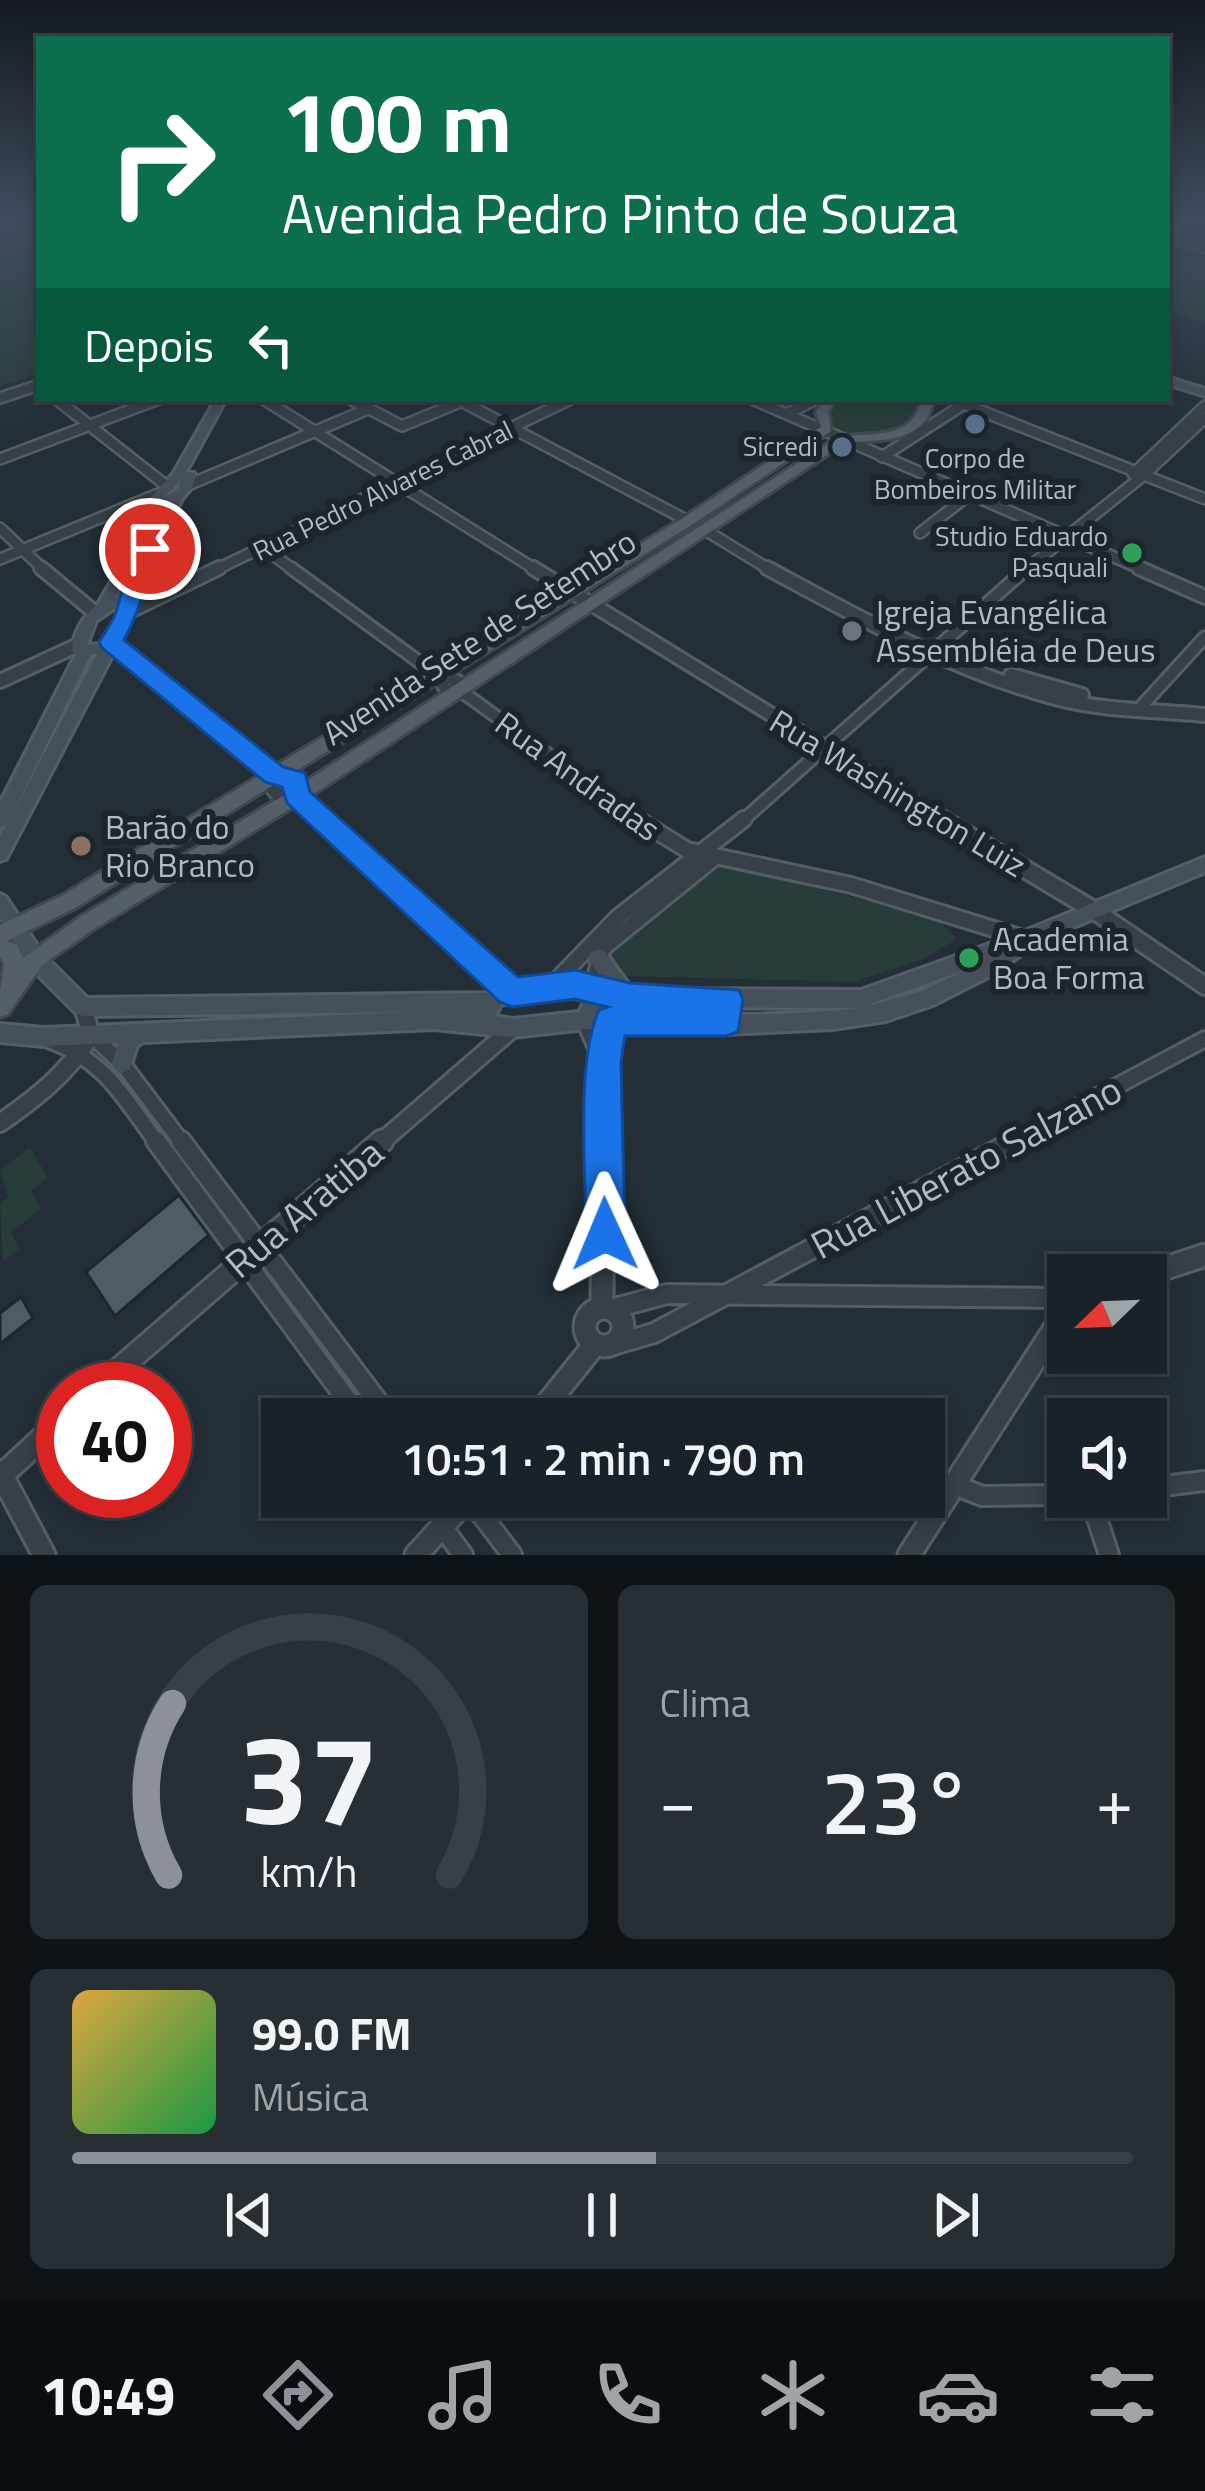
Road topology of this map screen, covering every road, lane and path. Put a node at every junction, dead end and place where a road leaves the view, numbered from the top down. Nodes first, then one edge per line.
1 (1170, 381) edge
2 (36, 386) edge
3 (1205, 393) edge
4 (0, 398) edge
5 (60, 402) edge
6 (154, 402) edge
7 (225, 402) edge
8 (263, 402) edge
9 (355, 402) edge
10 (459, 402) edge
11 (467, 402) edge
12 (565, 402) edge
13 (762, 402) edge
14 (771, 402) edge
15 (808, 402) edge
16 (828, 402) edge
17 (927, 402) edge
18 (959, 402) edge
19 (964, 404) junction
20 (1205, 406) edge
21 (364, 407) junction
22 (790, 411) junction
23 (1205, 418) edge
24 (940, 420) junction
25 (92, 425) junction
26 (512, 429) junction
27 (309, 430) junction
28 (825, 430) junction
29 (911, 431) junction
30 (845, 439) junction
31 (1173, 441) junction
32 (883, 457) junction
33 (0, 459) edge
34 (785, 468) junction
35 (1136, 476) junction
36 (397, 486) junction
37 (174, 488) junction
38 (970, 495) junction
39 (1205, 499) edge
40 (688, 521) junction
41 (0, 528) edge
42 (705, 530) junction
43 (920, 533) dead end
44 (1063, 536) junction
45 (265, 549) junction
46 (22, 552) junction
47 (0, 562) edge
48 (570, 594) junction
49 (1205, 597) edge
50 (588, 605) junction
51 (99, 607) junction
52 (127, 608) junction
53 (1205, 637) edge
54 (109, 645) junction
55 (81, 649) junction
56 (933, 652) junction
57 (85, 675) junction
58 (437, 675) junction
59 (0, 681) edge
60 (461, 691) junction
61 (60, 701) junction
62 (82, 701) junction
63 (1141, 708) junction
64 (1205, 715) edge
65 (821, 748) junction
66 (274, 775) junction
67 (297, 796) junction
68 (0, 820) edge
69 (0, 854) edge
70 (707, 856) junction
71 (1205, 864) edge
72 (109, 875) junction
73 (128, 899) junction
74 (0, 902) edge
75 (1095, 911) junction
76 (8, 932) edge
77 (1027, 939) junction
78 (0, 948) edge
79 (598, 958) junction
80 (35, 959) junction
81 (1205, 986) edge
82 (549, 988) junction
83 (592, 988) junction
84 (512, 992) junction
85 (627, 998) junction
86 (5, 1001) edge
87 (291, 1004) junction
88 (83, 1007) junction
89 (726, 1011) junction
90 (487, 1013) junction
91 (585, 1020) junction
92 (611, 1021) junction
93 (284, 1026) junction
94 (513, 1028) junction
95 (148, 1029) junction
96 (0, 1033) edge
97 (1205, 1039) edge
98 (86, 1044) junction
99 (604, 1062) junction
100 (122, 1063) junction
101 (0, 1123) edge
102 (250, 1253) junction
103 (1205, 1255) edge
104 (1167, 1268) edge
105 (727, 1293) junction
106 (1047, 1298) edge
107 (607, 1308) junction
108 (1047, 1340) edge
109 (604, 1345) junction
110 (127, 1362) edge
111 (347, 1398) edge
112 (373, 1398) edge
113 (555, 1398) edge
114 (36, 1443) edge
115 (1, 1475) edge
116 (1205, 1481) edge
117 (952, 1484) junction
118 (1167, 1485) edge
119 (1047, 1495) edge
120 (451, 1518) edge
121 (485, 1518) edge
122 (1097, 1518) edge
123 (443, 1528) junction
124 (44, 1555) edge
125 (416, 1555) edge
126 (463, 1555) edge
127 (512, 1555) edge
128 (908, 1555) edge
129 (1109, 1555) edge

1 - 3 main road
2 - 4 street
5 - 25 street
6 - 25 street
7 - 37 main road
8 - 27 street, Rua Washington Luiz
9 - 21 street
10 - 21 street
11 - 26 street
12 - 26 street, Rua Pedro Alvares Cabral
13 - 22 street
14 - 22 street
15 - 22 street
16 - 28 main road
17 - 29 main road
18 - 19 street
19 - 24 street
19 - 35 street
20 - 31 street
21 - 27 street
22 - 28 street
23 - 31 street
24 - 29 street
24 - 29 street
25 - 33 street
25 - 37 street
26 - 36 street, Rua Pedro Alvares Cabral
26 - 40 street
27 - 36 street, Rua Washington Luiz
27 - 37 street
28 - 30 main road
28 - 34 main road, Avenida Sete de Setembro
29 - 30 main road, Avenida Sete de Setembro
29 - 32 street
30 - 32 street
30 - 34 main road, Avenida Sete de Setembro
31 - 35 street
32 - 38 street
34 - 40 main road, Avenida Sete de Setembro
34 - 42 main road, Avenida Sete de Setembro
35 - 39 street
35 - 44 street
36 - 45 street, Rua Pedro Alvares Cabral
36 - 48 street, Rua Washington Luiz
37 - 46 street
37 - 51 main road
37 - 52 main road
38 - 43 street
38 - 44 street
40 - 42 street
40 - 48 main road, Avenida Sete de Setembro
41 - 46 street
42 - 50 main road, Avenida Sete de Setembro
42 - 56 street
44 - 49 street
44 - 56 street
45 - 52 street, Rua Pedro Alvares Cabral
45 - 58 street, Rua Andradas
46 - 47 street
46 - 51 street
48 - 50 street, Rua Washington Luiz
48 - 58 main road, Avenida Sete de Setembro
50 - 60 main road, Avenida Sete de Setembro
50 - 65 street, Rua Washington Luiz
51 - 52 main road
51 - 55 main road
52 - 54 main road
53 - 63 street
54 - 55 main road
54 - 57 main road
54 - 66 street
55 - 57 main road
55 - 59 street
56 - 63 street
56 - 65 street
57 - 61 main road
57 - 62 main road
58 - 60 street, Rua Andradas
58 - 66 main road, Avenida Sete de Setembro
60 - 67 main road, Avenida Sete de Setembro
60 - 70 street, Rua Andradas
61 - 62 main road
61 - 68 main road
62 - 69 main road
63 - 64 street
65 - 70 street
65 - 75 street, Rua Washington Luiz
66 - 67 street
66 - 72 main road, Avenida Sete de Setembro
67 - 73 main road, Avenida Sete de Setembro
67 - 84 street
70 - 77 street, Rua Andradas
70 - 79 street
70 - 82 street
71 - 75 main road
72 - 73 main road
72 - 76 main road, Avenida Sete de Setembro
73 - 80 main road, Avenida Sete de Setembro
74 - 76 main road
75 - 77 main road
75 - 81 street, Rua Washington Luiz
76 - 80 main road
77 - 89 main road
78 - 86 main road
79 - 83 street
79 - 85 main road
80 - 86 main road, Avenida Sete de Setembro
80 - 88 main road
82 - 83 main road
82 - 84 main road
83 - 85 main road
83 - 91 main road
84 - 90 main road
85 - 89 main road
87 - 88 main road
87 - 90 main road
87 - 93 main road
88 - 98 street
89 - 92 main road
90 - 93 main road
90 - 94 main road
91 - 92 main road
91 - 94 main road
91 - 99 street
92 - 99 street
93 - 95 main road
94 - 102 street, Rua Aratiba
95 - 98 main road
95 - 100 main road
96 - 98 main road
97 - 105 street, Rua Liberato Salzano
98 - 100 street
98 - 101 street
98 - 102 street
99 - 107 street
100 - 102 street
102 - 110 street, Rua Aratiba
102 - 111 street
102 - 112 street
103 - 104 street
105 - 106 street
105 - 107 street
105 - 109 street, Rua Liberato Salzano
107 - 109 street
107 - 109 street
108 - 117 street
109 - 113 street
114 - 115 street
115 - 124 street
116 - 118 street
117 - 119 street
117 - 128 street
120 - 123 street
121 - 127 street
122 - 129 street
123 - 125 street
123 - 126 street

